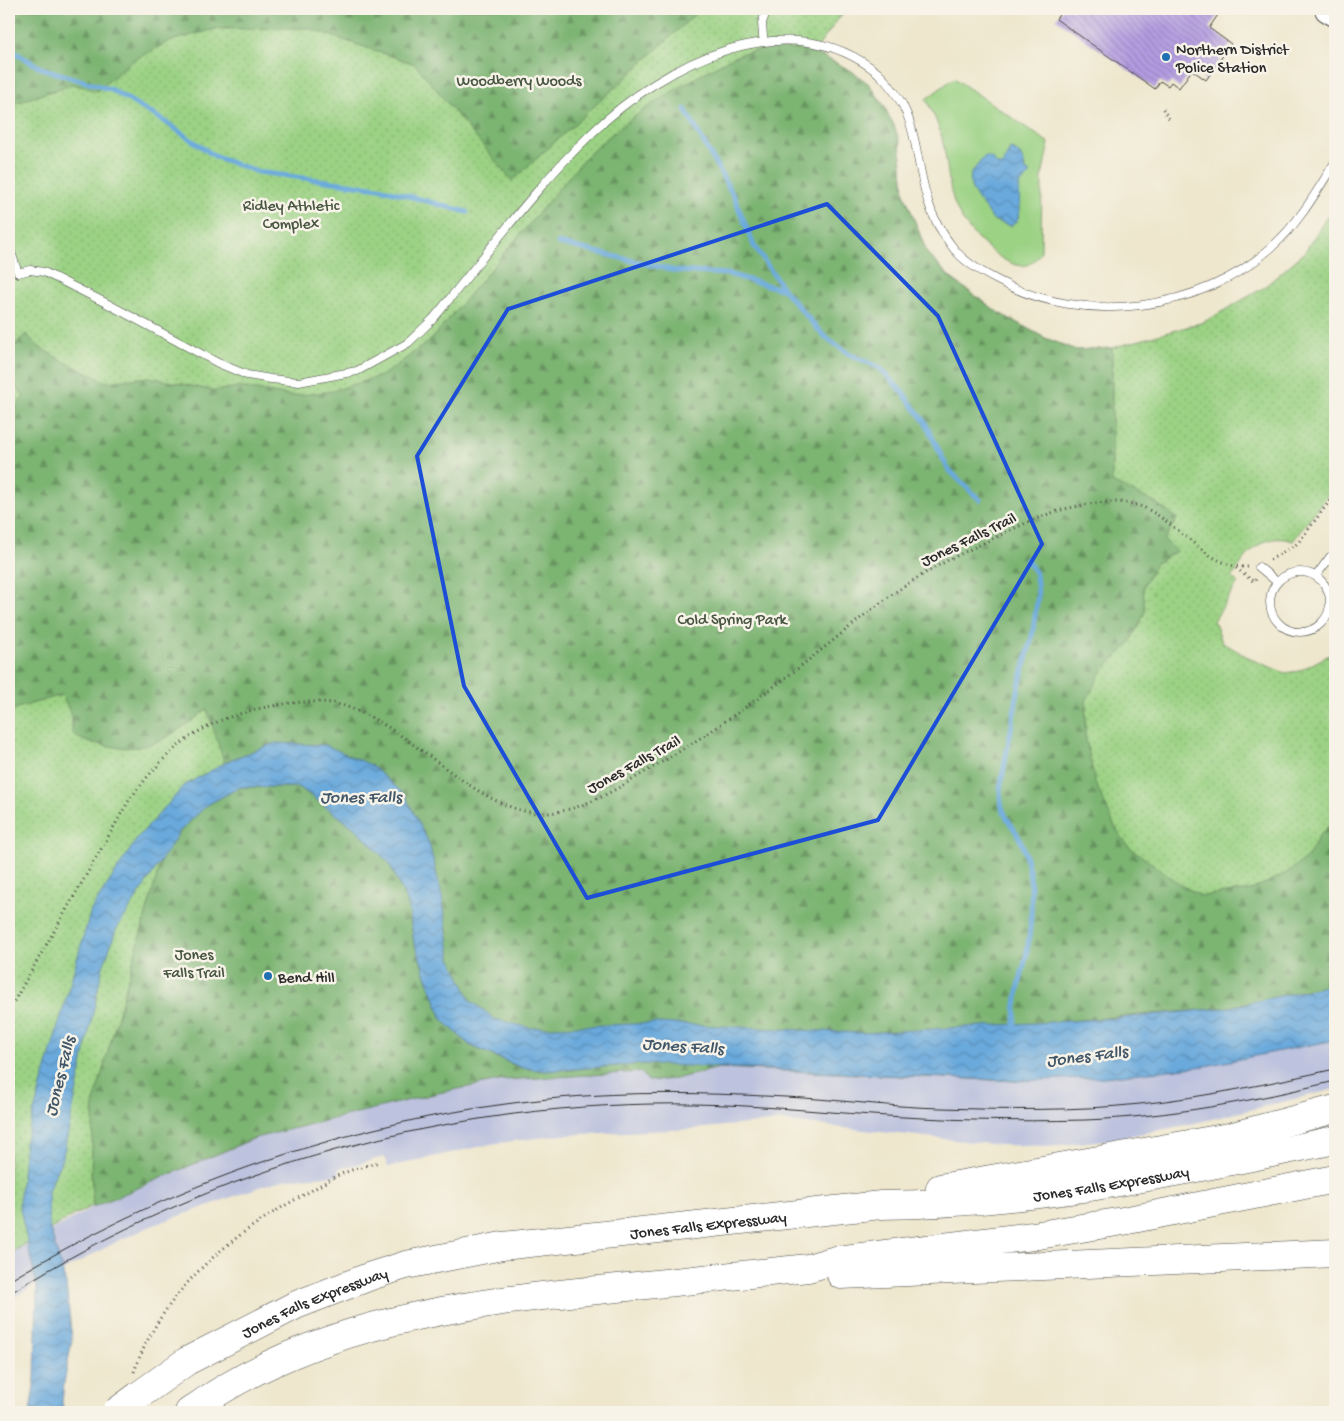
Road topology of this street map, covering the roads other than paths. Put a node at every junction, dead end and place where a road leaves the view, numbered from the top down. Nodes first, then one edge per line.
1 (766, 9) edge
2 (1328, 9) edge
3 (1335, 13) edge
4 (763, 36) junction
5 (1335, 162) edge
6 (9, 246) edge
7 (1330, 557) dead end
8 (1259, 565) road end
9 (1316, 576) junction
10 (1277, 582) junction
11 (1335, 1109) edge
12 (1335, 1140) edge
13 (1327, 1181) edge
14 (881, 1206) junction
15 (1335, 1253) edge
16 (808, 1268) junction
17 (116, 1412) edge
18 (189, 1412) edge

1 - 4 lane
2 - 3 main road
4 - 5 lane
4 - 6 lane
7 - 9 lane
8 - 10 lane
9 - 10 lane
9 - 10 lane
11 - 14 highway
12 - 14 highway, Jones Falls Expressway
13 - 16 highway
14 - 17 highway, Jones Falls Expressway, bridge
15 - 16 highway
16 - 18 highway

